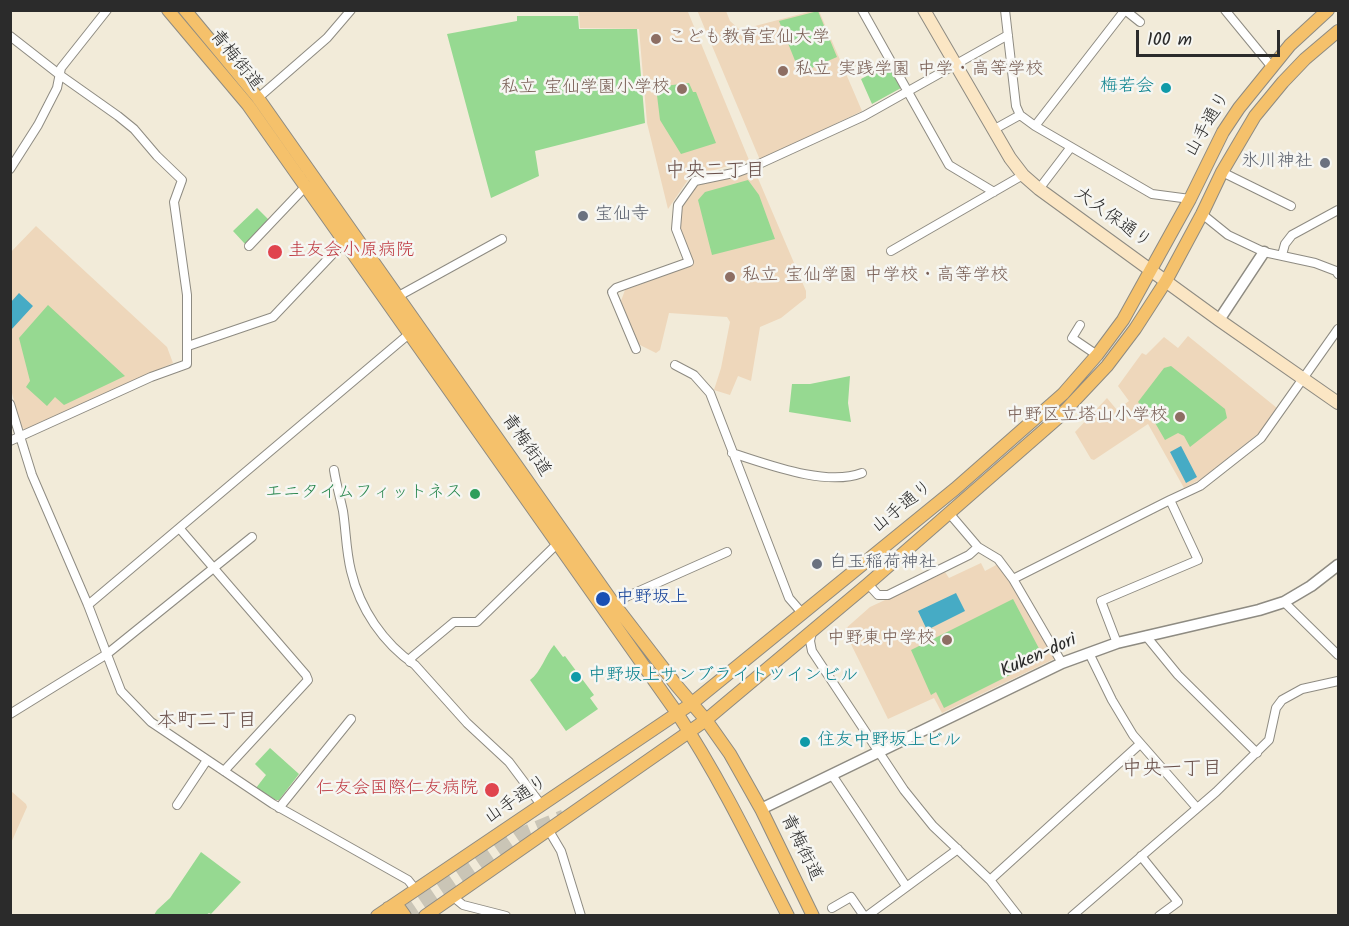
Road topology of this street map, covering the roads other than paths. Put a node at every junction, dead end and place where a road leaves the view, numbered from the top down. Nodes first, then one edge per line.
1 (107, 10) edge
2 (168, 10) edge
3 (351, 10) edge
4 (862, 10) edge
5 (924, 10) edge
6 (1005, 10) edge
7 (1225, 10) edge
8 (1328, 10) edge
9 (188, 12) edge
10 (1140, 22) dead end
11 (1338, 31) edge
12 (1008, 35) junction
13 (10, 36) edge
14 (955, 64) junction
15 (1271, 66) junction
16 (60, 75) junction
17 (909, 91) junction
18 (258, 98) junction
19 (1020, 115) junction
20 (1035, 126) junction
21 (993, 130) junction
22 (1071, 147) junction
23 (10, 169) edge
24 (1222, 172) junction
25 (1023, 175) junction
26 (304, 187) junction
27 (1039, 189) junction
28 (994, 192) junction
29 (1190, 199) junction
30 (1291, 206) dead end
31 (1338, 210) edge
32 (1202, 214) junction
33 (502, 239) dead end
34 (344, 242) junction
35 (249, 246) dead end
36 (891, 251) dead end
37 (1264, 252) junction
38 (1282, 255) junction
39 (1152, 270) junction
40 (1338, 274) edge
41 (1166, 281) junction
42 (392, 299) junction
43 (1219, 320) junction
44 (1080, 325) dead end
45 (1338, 329) edge
46 (409, 334) junction
47 (188, 346) junction
48 (636, 349) dead end
49 (1097, 355) junction
50 (675, 365) dead end
51 (1304, 380) junction
52 (1338, 403) edge
53 (10, 404) edge
54 (19, 437) junction
55 (10, 441) edge
56 (732, 453) junction
57 (334, 470) dead end
58 (862, 473) dead end
59 (1170, 500) junction
60 (949, 513) junction
61 (180, 529) junction
62 (252, 537) dead end
63 (557, 544) junction
64 (978, 547) junction
65 (728, 552) dead end
66 (1338, 565) edge
67 (214, 569) junction
68 (1013, 579) junction
69 (868, 584) junction
70 (1284, 602) junction
71 (614, 604) junction
72 (88, 605) junction
73 (802, 613) junction
74 (812, 631) junction
75 (1146, 636) junction
76 (1116, 643) junction
77 (1089, 653) junction
78 (108, 654) junction
79 (1338, 655) edge
80 (410, 662) junction
81 (1062, 663) junction
82 (730, 673) junction
83 (1338, 681) edge
84 (743, 688) junction
85 (692, 704) junction
86 (677, 713) junction
87 (10, 714) edge
88 (351, 719) dead end
89 (706, 720) junction
90 (690, 732) junction
91 (1140, 744) junction
92 (879, 750) junction
93 (1257, 753) junction
94 (207, 760) junction
95 (224, 771) junction
96 (832, 776) junction
97 (177, 805) dead end
98 (542, 806) junction
99 (279, 808) junction
100 (1197, 808) junction
101 (761, 809) junction
102 (548, 829) junction
103 (958, 849) junction
104 (1141, 856) junction
105 (990, 880) junction
106 (906, 886) junction
107 (416, 890) junction
108 (452, 896) junction
109 (832, 908) dead end
110 (382, 912) edge
111 (405, 915) edge
112 (425, 915) edge
113 (506, 915) edge
114 (581, 915) edge
115 (788, 915) edge
116 (813, 915) edge
117 (865, 915) edge
118 (1018, 915) edge
119 (1072, 915) edge
120 (1159, 915) edge

1 - 16 street
2 - 26 main road, 青梅街道
3 - 18 street
4 - 17 street
5 - 14 main road, 大久保通り
6 - 12 street
7 - 15 street
8 - 15 main road, 山手通り
9 - 18 main road, 青梅街道
10 - 20 street
11 - 24 main road, 山手通り
12 - 14 street
12 - 19 street
13 - 16 street
14 - 17 street
14 - 21 main road, 大久保通り
15 - 29 main road, 山手通り
16 - 23 street
16 - 47 street
17 - 28 street
17 - 48 street
18 - 42 main road, 青梅街道
19 - 20 street
19 - 21 street
20 - 22 street
21 - 25 main road, 大久保通り
22 - 27 street
22 - 29 street
24 - 30 street
24 - 32 main road, 山手通り
25 - 27 main road, 大久保通り
25 - 28 street
26 - 34 main road, 青梅街道
26 - 35 street
27 - 39 main road, 大久保通り
28 - 36 street
29 - 39 main road, 山手通り
31 - 38 street
32 - 37 street
32 - 41 main road, 山手通り
33 - 42 street
34 - 42 main road, 青梅街道
34 - 47 street
37 - 38 street
37 - 43 street
38 - 40 street
39 - 41 main road, 大久保通り
39 - 49 main road, 山手通り
41 - 43 main road, 大久保通り
41 - 60 main road, 山手通り
42 - 46 main road, 青梅街道
42 - 71 main road, 青梅街道
43 - 51 main road, 大久保通り
44 - 49 street
45 - 51 street
46 - 61 street
46 - 63 main road, 青梅街道
47 - 54 street
49 - 73 main road, 山手通り
50 - 56 street
51 - 52 main road, 大久保通り
51 - 59 street
53 - 54 street
54 - 55 street
54 - 72 street
56 - 58 street
56 - 73 street
57 - 80 street
59 - 68 street
59 - 76 street
60 - 64 street
60 - 69 main road, 山手通り
61 - 67 street
61 - 72 street
62 - 67 street
63 - 80 street
63 - 86 main road, 青梅街道
64 - 68 street
64 - 69 street
65 - 71 street
66 - 70 street, Kuken-dori
67 - 78 street
67 - 95 street
68 - 81 street
69 - 74 main road, 山手通り
70 - 75 street, Kuken-dori
70 - 79 street
71 - 85 main road, 青梅街道
72 - 78 street
73 - 82 main road, 山手通り
74 - 84 main road, 山手通り
74 - 92 street
75 - 76 street, Kuken-dori
75 - 93 street
76 - 77 street, Kuken-dori
77 - 81 street, Kuken-dori
77 - 91 street
78 - 87 street
78 - 94 street
80 - 98 street
81 - 92 street, Kuken-dori
82 - 84 main road
82 - 85 main road, 山手通り
83 - 93 street
84 - 89 main road, 山手通り
85 - 86 main road, 山手通り
85 - 89 main road, 青梅街道
86 - 90 main road, 青梅街道
86 - 98 main road, 山手通り
88 - 99 street
89 - 90 main road, 山手通り
89 - 101 main road, 青梅街道
90 - 102 main road, 山手通り
90 - 115 main road, 青梅街道
91 - 100 street
91 - 105 street
92 - 96 street, Kuken-dori
92 - 103 street
93 - 100 street
94 - 95 street
94 - 97 street
95 - 99 street
96 - 101 street, Kuken-dori
96 - 106 street
98 - 107 main road, 山手通り
99 - 107 street
100 - 104 street
101 - 116 main road, 青梅街道
102 - 108 main road, 山手通り
102 - 114 street
103 - 105 street
103 - 106 street
104 - 119 street
104 - 120 street
105 - 118 street
106 - 117 street
107 - 110 main road, 山手通り
108 - 112 main road, 山手通り
108 - 113 street
109 - 117 street
110 - 111 main road

